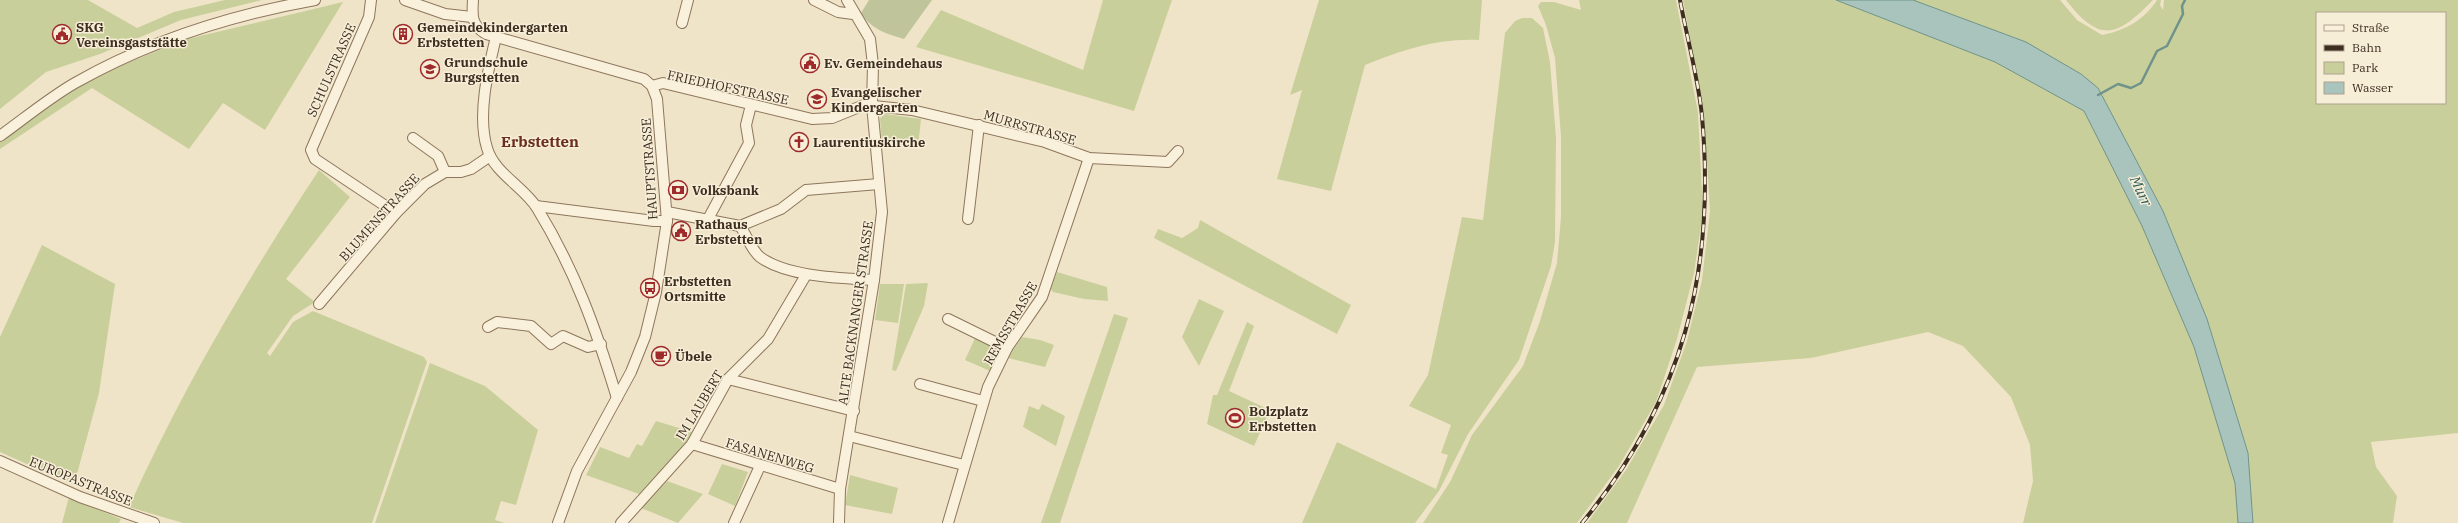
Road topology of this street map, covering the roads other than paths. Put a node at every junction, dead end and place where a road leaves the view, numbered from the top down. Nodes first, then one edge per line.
1 (315, 0) edge
2 (371, 0) edge
3 (405, 0) edge
4 (473, 0) edge
5 (688, 0) edge
6 (814, 0) edge
7 (847, 0) edge
8 (854, 14) junction
9 (472, 17) junction
10 (682, 23) dead end
11 (496, 37) junction
12 (652, 86) junction
13 (751, 105) junction
14 (872, 105) junction
15 (979, 125) junction
16 (0, 136) edge
17 (413, 138) dead end
18 (1178, 151) dead end
19 (490, 156) junction
20 (1089, 158) junction
21 (444, 172) junction
22 (879, 184) junction
23 (536, 206) junction
24 (396, 213) junction
25 (667, 217) junction
26 (708, 219) junction
27 (968, 219) dead end
28 (740, 226) junction
29 (806, 274) junction
30 (874, 280) junction
31 (319, 304) dead end
32 (948, 319) dead end
33 (488, 327) dead end
34 (601, 344) junction
35 (1007, 348) junction
36 (728, 379) junction
37 (920, 384) dead end
38 (618, 398) junction
39 (983, 401) junction
40 (854, 411) junction
41 (849, 436) junction
42 (692, 444) junction
43 (0, 461) edge
44 (964, 464) junction
45 (760, 466) junction
46 (840, 489) junction
47 (154, 523) edge
48 (558, 523) edge
49 (621, 523) edge
50 (734, 523) edge
51 (839, 523) edge
52 (948, 523) edge

1 - 16 street
2 - 24 street, SCHULSTRASSE
3 - 9 street
4 - 9 street
5 - 10 street
6 - 8 street
7 - 8 street
8 - 14 street
9 - 11 street
11 - 12 street
11 - 19 street
12 - 13 street, FRIEDHOFSTRASSE
12 - 25 street, HAUPTSTRASSE
13 - 14 street, FRIEDHOFSTRASSE
13 - 26 street
14 - 15 street, MURRSTRASSE
14 - 22 street, ALTE BACKNANGER STRASSE
15 - 20 street, MURRSTRASSE
15 - 27 street
17 - 21 street
18 - 20 street, MURRSTRASSE
19 - 21 street, BLUMENSTRASSE
19 - 23 street
20 - 35 street, REMSSTRASSE
21 - 24 street, BLUMENSTRASSE
22 - 28 street
22 - 30 street, ALTE BACKNANGER STRASSE
23 - 25 street
23 - 34 street
24 - 31 street, BLUMENSTRASSE
25 - 26 street
25 - 38 street, HAUPTSTRASSE
26 - 28 street
28 - 29 street
29 - 30 street
29 - 36 street, IM LAUBERT
30 - 40 street, ALTE BACKNANGER STRASSE
32 - 35 street
33 - 34 street
34 - 38 street
35 - 39 street, REMSSTRASSE
36 - 40 street
36 - 42 street, IM LAUBERT
37 - 39 street
38 - 48 street, HAUPTSTRASSE
39 - 44 street, REMSSTRASSE
40 - 41 street, ALTE BACKNANGER STRASSE
41 - 44 street
41 - 46 street, ALTE BACKNANGER STRASSE
42 - 45 street, FASANENWEG
42 - 49 street, IM LAUBERT
43 - 47 street, EUROPASTRASSE
44 - 52 street, REMSSTRASSE
45 - 46 street, FASANENWEG
45 - 50 street
46 - 51 street, ALTE BACKNANGER STRASSE

